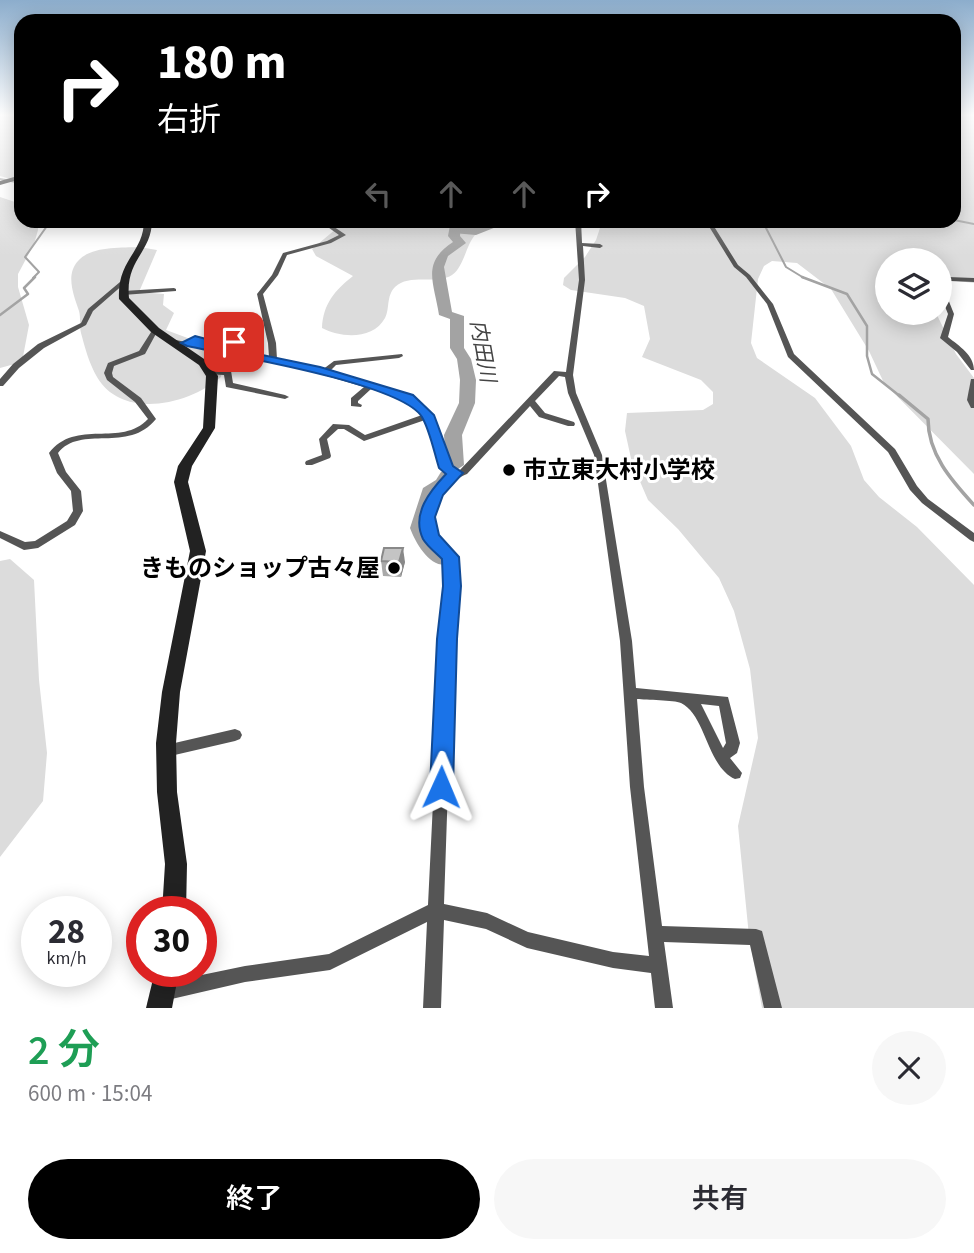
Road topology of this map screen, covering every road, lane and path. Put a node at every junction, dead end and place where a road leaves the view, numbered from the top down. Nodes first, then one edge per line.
1 (147, 228) edge
2 (332, 228) edge
3 (579, 228) edge
4 (712, 228) edge
5 (580, 244) junction
6 (600, 246) dead end
7 (952, 279) edge
8 (974, 281) edge
9 (952, 283) edge
10 (122, 288) junction
11 (974, 288) edge
12 (174, 290) dead end
13 (948, 325) edge
14 (155, 330) junction
15 (169, 341) junction
16 (234, 342) dead end
17 (187, 343) junction
18 (399, 356) dead end
19 (273, 361) junction
20 (974, 368) edge
21 (209, 372) junction
22 (324, 372) junction
23 (569, 374) junction
24 (974, 381) edge
25 (1, 383) edge
26 (367, 388) junction
27 (285, 397) dead end
28 (384, 397) dead end
29 (531, 402) junction
30 (358, 405) dead end
31 (974, 407) edge
32 (428, 416) junction
33 (571, 424) dead end
34 (309, 463) dead end
35 (456, 473) junction
36 (0, 534) edge
37 (974, 538) edge
38 (630, 693) junction
39 (684, 698) junction
40 (235, 735) dead end
41 (166, 751) junction
42 (721, 757) junction
43 (735, 773) dead end
44 (175, 896) edge
45 (435, 910) junction
46 (655, 934) junction
47 (659, 966) junction
48 (163, 990) edge
49 (432, 1008) edge
50 (664, 1008) edge
51 (773, 1008) edge

1 - 10 street
2 - 19 street
3 - 5 street
4 - 37 street
5 - 6 street
5 - 23 street
7 - 8 street
9 - 11 street
10 - 12 street
10 - 14 street
10 - 25 street
13 - 20 street
14 - 15 street
14 - 36 street
15 - 17 street
15 - 21 street
16 - 17 street
17 - 19 street
18 - 22 street
19 - 22 street
21 - 27 street
21 - 41 street
22 - 26 street
23 - 29 street
23 - 38 street
24 - 31 street
26 - 28 street
26 - 30 street
26 - 32 street
29 - 33 street
29 - 35 street
32 - 34 street
32 - 35 street
35 - 45 street
38 - 39 street
38 - 46 street
39 - 42 street
39 - 42 street
40 - 41 street
41 - 44 street
42 - 43 street
45 - 47 street
45 - 48 street
45 - 49 street
46 - 47 street
46 - 51 street
47 - 50 street

